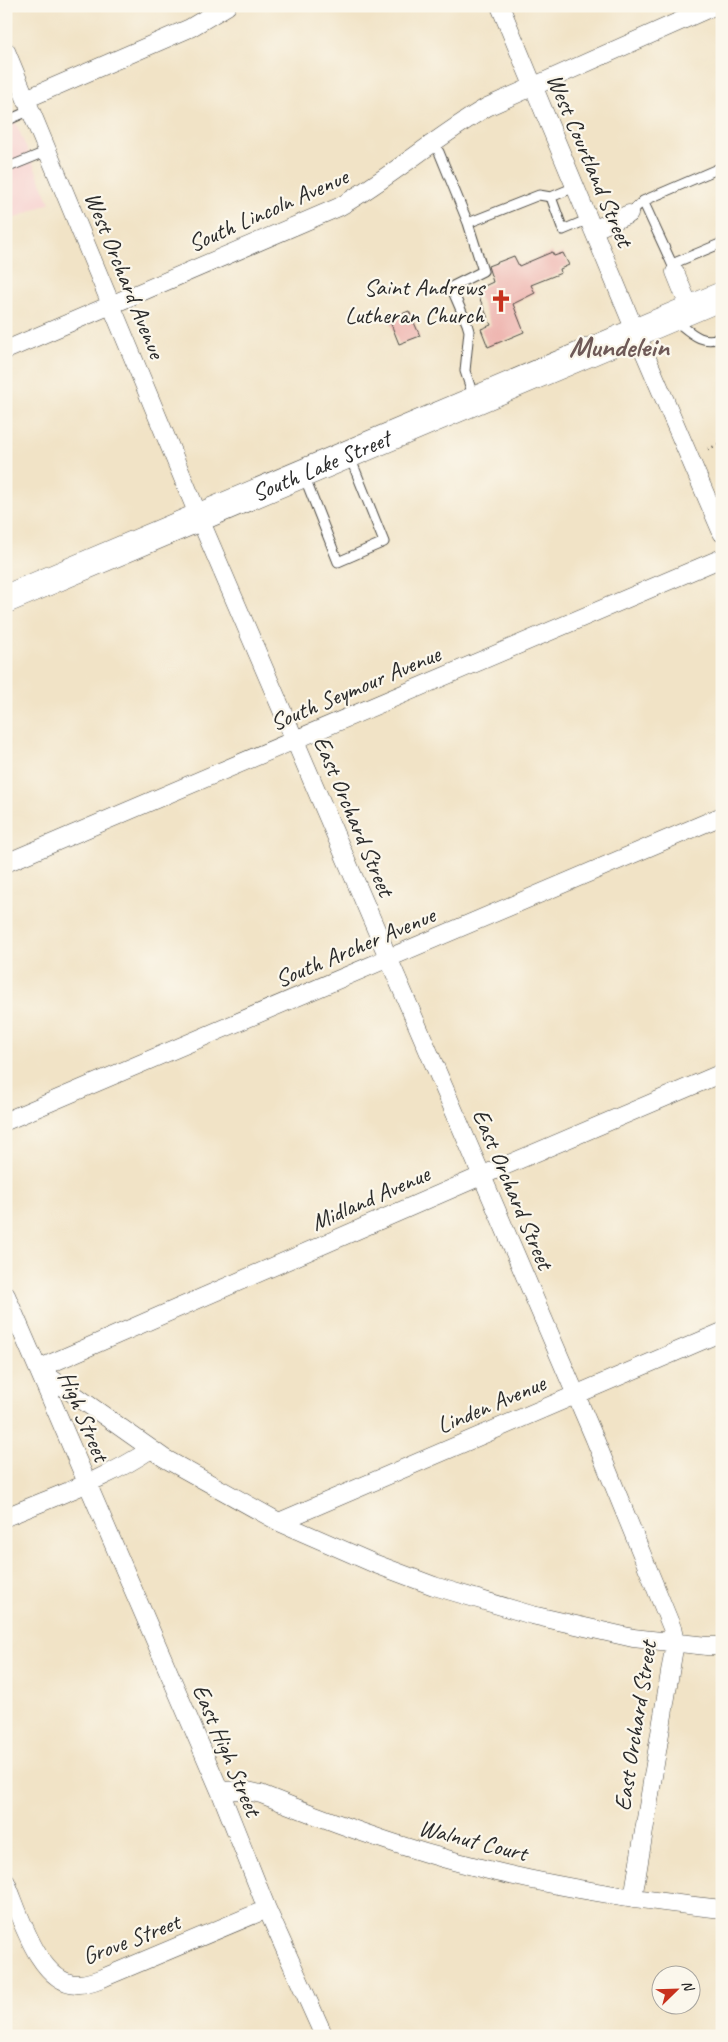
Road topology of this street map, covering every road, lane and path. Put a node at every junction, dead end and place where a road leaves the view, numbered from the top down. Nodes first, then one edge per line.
1 (227, 6) edge
2 (500, 6) edge
3 (714, 6) edge
4 (6, 51) edge
5 (533, 86) junction
6 (29, 105) junction
7 (6, 121) edge
8 (433, 143) junction
9 (48, 151) junction
10 (722, 167) edge
11 (6, 168) edge
12 (575, 187) junction
13 (551, 197) junction
14 (643, 201) junction
15 (630, 214) joint
16 (468, 222) junction
17 (591, 224) junction
18 (722, 243) edge
19 (674, 268) junction
20 (722, 296) edge
21 (112, 304) junction
22 (681, 313) junction
23 (636, 333) junction
24 (722, 337) edge
25 (6, 350) edge
26 (475, 401) junction
27 (722, 443) edge
28 (708, 449) dead end
29 (349, 454) junction
30 (303, 474) junction
31 (199, 517) junction
32 (722, 533) edge
33 (722, 558) edge
34 (6, 599) edge
35 (296, 739) junction
36 (722, 816) edge
37 (6, 863) edge
38 (389, 958) junction
39 (722, 1073) edge
40 (6, 1121) edge
41 (481, 1176) junction
42 (6, 1295) edge
43 (722, 1332) edge
44 (38, 1369) junction
45 (574, 1394) junction
46 (151, 1449) junction
47 (86, 1482) junction
48 (6, 1517) edge
49 (279, 1522) junction
50 (674, 1642) junction
51 (722, 1646) edge
52 (220, 1791) junction
53 (6, 1882) edge
54 (633, 1898) junction
55 (267, 1909) junction
56 (722, 1909) edge
57 (324, 2036) edge

1 - 6 street
2 - 5 street, West Courtland Street
3 - 5 street, South Lincoln Avenue
4 - 6 street, West Orchard Avenue
5 - 8 street, South Lincoln Avenue
5 - 12 street, West Courtland Street
6 - 7 lane
6 - 9 street, West Orchard Avenue
8 - 16 lane
8 - 21 street, South Lincoln Avenue
9 - 11 lane
9 - 21 street, West Orchard Avenue
10 - 14 lane
12 - 13 lane
12 - 17 street, West Courtland Street
13 - 16 lane
13 - 17 lane
14 - 15 lane
14 - 19 lane
15 - 17 street
16 - 26 lane
17 - 23 street, West Courtland Street
18 - 19 lane
19 - 22 street
20 - 22 main road, South Lake Street
21 - 25 street, South Lincoln Avenue
21 - 31 street, West Orchard Avenue
22 - 23 main road, South Lake Street
22 - 24 lane
23 - 26 main road, South Lake Street
23 - 32 street, West Courtland Street
26 - 29 main road, South Lake Street
27 - 28 path
29 - 30 main road, South Lake Street
29 - 30 lane
30 - 31 main road, South Lake Street
31 - 34 main road, South Lake Street
31 - 35 street, East Orchard Street
33 - 35 street, South Seymour Avenue
35 - 37 street, South Seymour Avenue
35 - 38 street, East Orchard Street
36 - 38 street, South Archer Avenue
38 - 40 street, South Archer Avenue
38 - 41 street, East Orchard Street
39 - 41 street, Midland Avenue
41 - 44 street, Midland Avenue
41 - 45 street, East Orchard Street
42 - 44 street, High Street
43 - 45 street, Linden Avenue
44 - 46 street
44 - 47 street, High Street
45 - 49 street, Linden Avenue
45 - 50 street, East Orchard Street
46 - 47 street
46 - 49 street
47 - 48 street
47 - 52 street, East High Street
49 - 50 street
50 - 51 street
50 - 54 street, East Orchard Street
52 - 54 street, Walnut Court
52 - 55 street, East High Street
53 - 55 street, Grove Street
54 - 56 street, Walnut Court
55 - 57 street, East High Street

